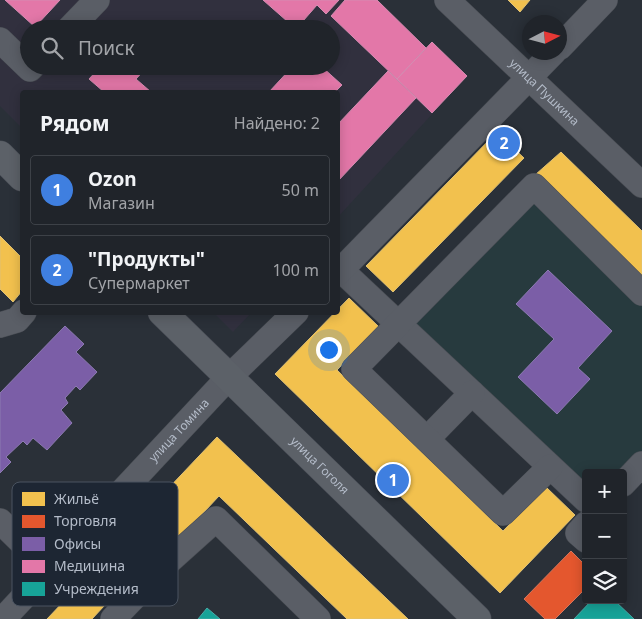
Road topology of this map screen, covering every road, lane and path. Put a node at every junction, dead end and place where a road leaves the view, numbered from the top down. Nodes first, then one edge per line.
1 (97, 0) edge
2 (605, 0) edge
3 (455, 3) edge
4 (78, 20) edge
5 (0, 40) edge
6 (567, 40) edge
7 (20, 59) edge
8 (546, 60) edge
9 (529, 78) junction
10 (0, 156) edge
11 (20, 175) edge
12 (642, 185) edge
13 (340, 270) edge
14 (340, 272) edge
15 (642, 293) edge
16 (165, 315) edge
17 (293, 315) edge
18 (398, 324) junction
19 (229, 377) junction
20 (472, 393) junction
21 (427, 439) junction
22 (642, 464) edge
23 (550, 467) junction
24 (627, 480) edge
25 (131, 482) edge
26 (582, 496) edge
27 (0, 521) edge
28 (12, 533) edge
29 (178, 553) edge
30 (15, 606) edge
31 (126, 606) edge
32 (3, 619) edge
33 (113, 619) edge
34 (318, 619) edge
35 (477, 619) edge

1 - 4 street
2 - 6 street
3 - 9 street, улица Пушкина
5 - 7 street
8 - 9 street
9 - 12 street, улица Пушкина
9 - 13 street
10 - 11 main road
14 - 18 street
15 - 18 street
16 - 19 main road, улица Гоголя
17 - 19 street, улица Томина
18 - 20 street
18 - 21 street
19 - 25 street, улица Томина
19 - 35 main road, улица Гоголя
20 - 21 street
20 - 23 street
21 - 23 street
22 - 24 street
23 - 26 street
27 - 28 street
29 - 34 street
30 - 32 street, улица Томина
31 - 33 street

